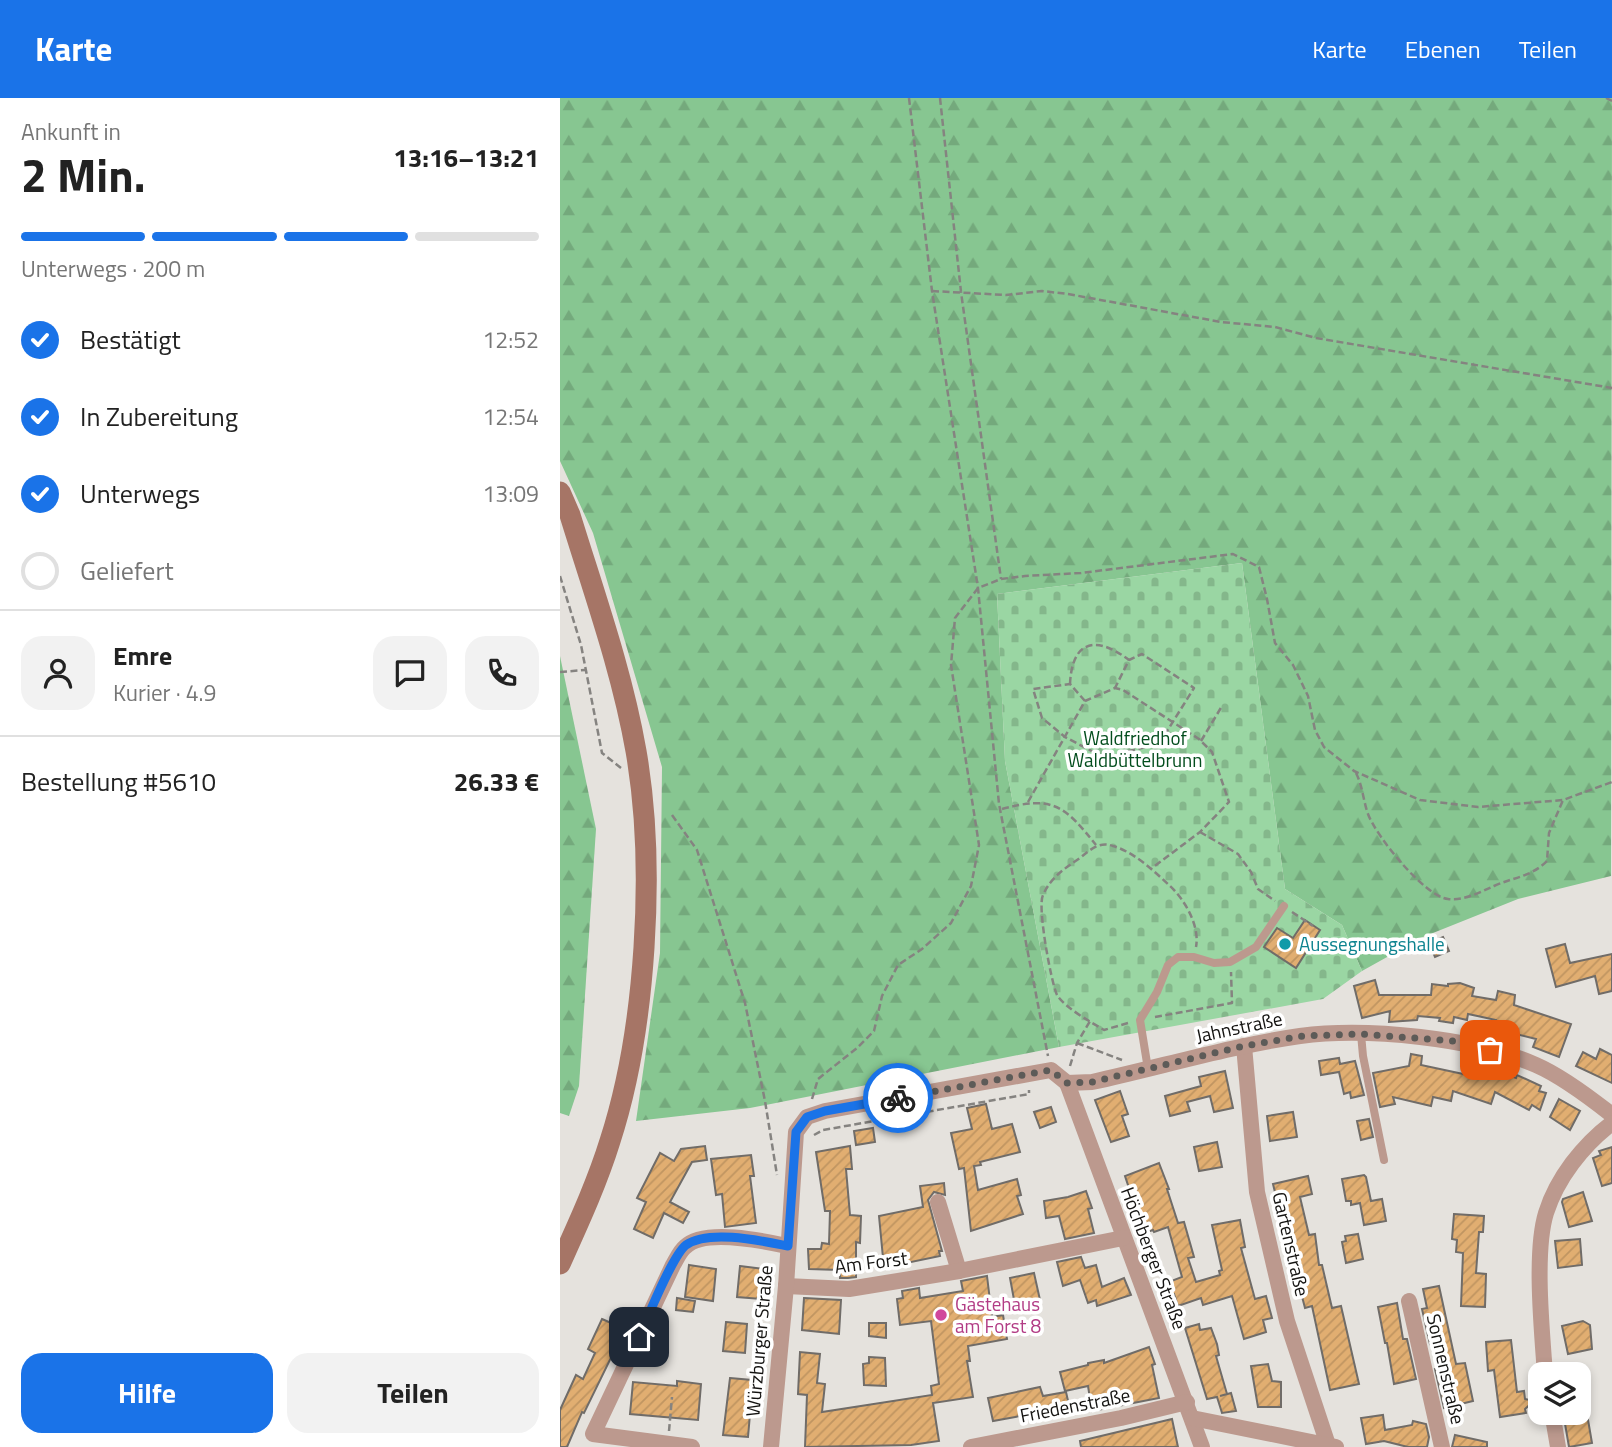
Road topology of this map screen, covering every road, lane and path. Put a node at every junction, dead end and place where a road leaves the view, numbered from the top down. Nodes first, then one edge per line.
1 (909, 98) edge
2 (940, 98) edge
3 (1606, 98) edge
4 (1612, 101) edge
5 (932, 291) junction
6 (961, 292) junction
7 (1612, 387) edge
8 (560, 492) edge
9 (560, 576) edge
10 (1001, 579) junction
11 (978, 588) junction
12 (1129, 660) junction
13 (585, 670) junction
14 (560, 672) edge
15 (1070, 684) junction
16 (1115, 688) junction
17 (1084, 701) junction
18 (1222, 706) dead end
19 (1174, 723) junction
20 (1065, 737) junction
21 (1201, 741) junction
22 (1354, 771) junction
23 (628, 773) dead end
24 (1612, 782) edge
25 (1563, 800) junction
26 (1028, 802) junction
27 (1000, 809) junction
28 (672, 815) dead end
29 (1200, 832) junction
30 (1096, 845) junction
31 (1152, 869) junction
32 (1284, 906) junction
33 (1313, 926) dead end
34 (1194, 957) junction
35 (1230, 962) junction
36 (1140, 1020) junction
37 (1090, 1021) junction
38 (1361, 1034) junction
39 (1077, 1043) junction
40 (1244, 1046) junction
41 (1071, 1058) dead end
42 (1149, 1069) junction
43 (1051, 1070) junction
44 (1027, 1074) junction
45 (1067, 1083) junction
46 (1612, 1115) edge
47 (807, 1117) junction
48 (1612, 1123) edge
49 (795, 1144) junction
50 (1384, 1160) dead end
51 (778, 1180) dead end
52 (938, 1202) dead end
53 (1123, 1238) junction
54 (788, 1246) junction
55 (560, 1264) edge
56 (959, 1271) junction
57 (786, 1286) junction
58 (1409, 1301) dead end
59 (1545, 1362) edge
60 (672, 1397) dead end
61 (1189, 1410) junction
62 (1554, 1425) edge
63 (590, 1441) edge
64 (668, 1444) junction
65 (1332, 1446) edge
66 (692, 1447) edge
67 (771, 1447) edge
68 (971, 1447) edge
69 (1202, 1447) edge
70 (1442, 1447) edge
71 (1558, 1447) edge

1 - 5 path
2 - 6 path
3 - 4 path
5 - 6 path
5 - 11 path
6 - 7 path
6 - 10 path
8 - 55 main road
9 - 13 path
10 - 11 path
10 - 22 path
11 - 27 path
11 - 47 path
12 - 15 path
12 - 16 path
12 - 19 path
13 - 14 path
13 - 23 path
15 - 17 path
15 - 20 path
16 - 17 path
16 - 19 path
17 - 20 path
18 - 21 path
19 - 20 path
19 - 21 path
20 - 26 path
21 - 29 path
22 - 25 path
22 - 25 path
24 - 25 path
26 - 27 path
26 - 30 path
27 - 43 path
28 - 51 path
29 - 31 path
29 - 32 path
30 - 31 path
30 - 37 path
31 - 34 path
32 - 33 path
32 - 35 lane
34 - 35 lane
34 - 36 lane
35 - 36 path
36 - 37 path
36 - 42 lane
37 - 39 path
38 - 40 street, Jahnstraße
38 - 46 street, Jahnstraße
38 - 50 lane
39 - 41 path
39 - 42 path
40 - 42 street, Jahnstraße
40 - 65 street, Gartenstraße
42 - 45 street, Jahnstraße
43 - 44 street
43 - 45 street
44 - 47 street
44 - 49 path
45 - 53 street, Höchberger Straße
47 - 49 street, Würzburger Straße
48 - 59 street
49 - 54 street, Würzburger Straße
52 - 56 street
53 - 56 street, Am Forst
53 - 61 street, Höchberger Straße
54 - 57 street, Würzburger Straße
54 - 63 street
56 - 57 street, Am Forst
57 - 67 street, Würzburger Straße
58 - 70 street, Sonnenstraße
60 - 64 path
61 - 65 street
61 - 68 street, Friedenstraße
61 - 69 street, Höchberger Straße
62 - 71 street
63 - 64 street
64 - 66 street

